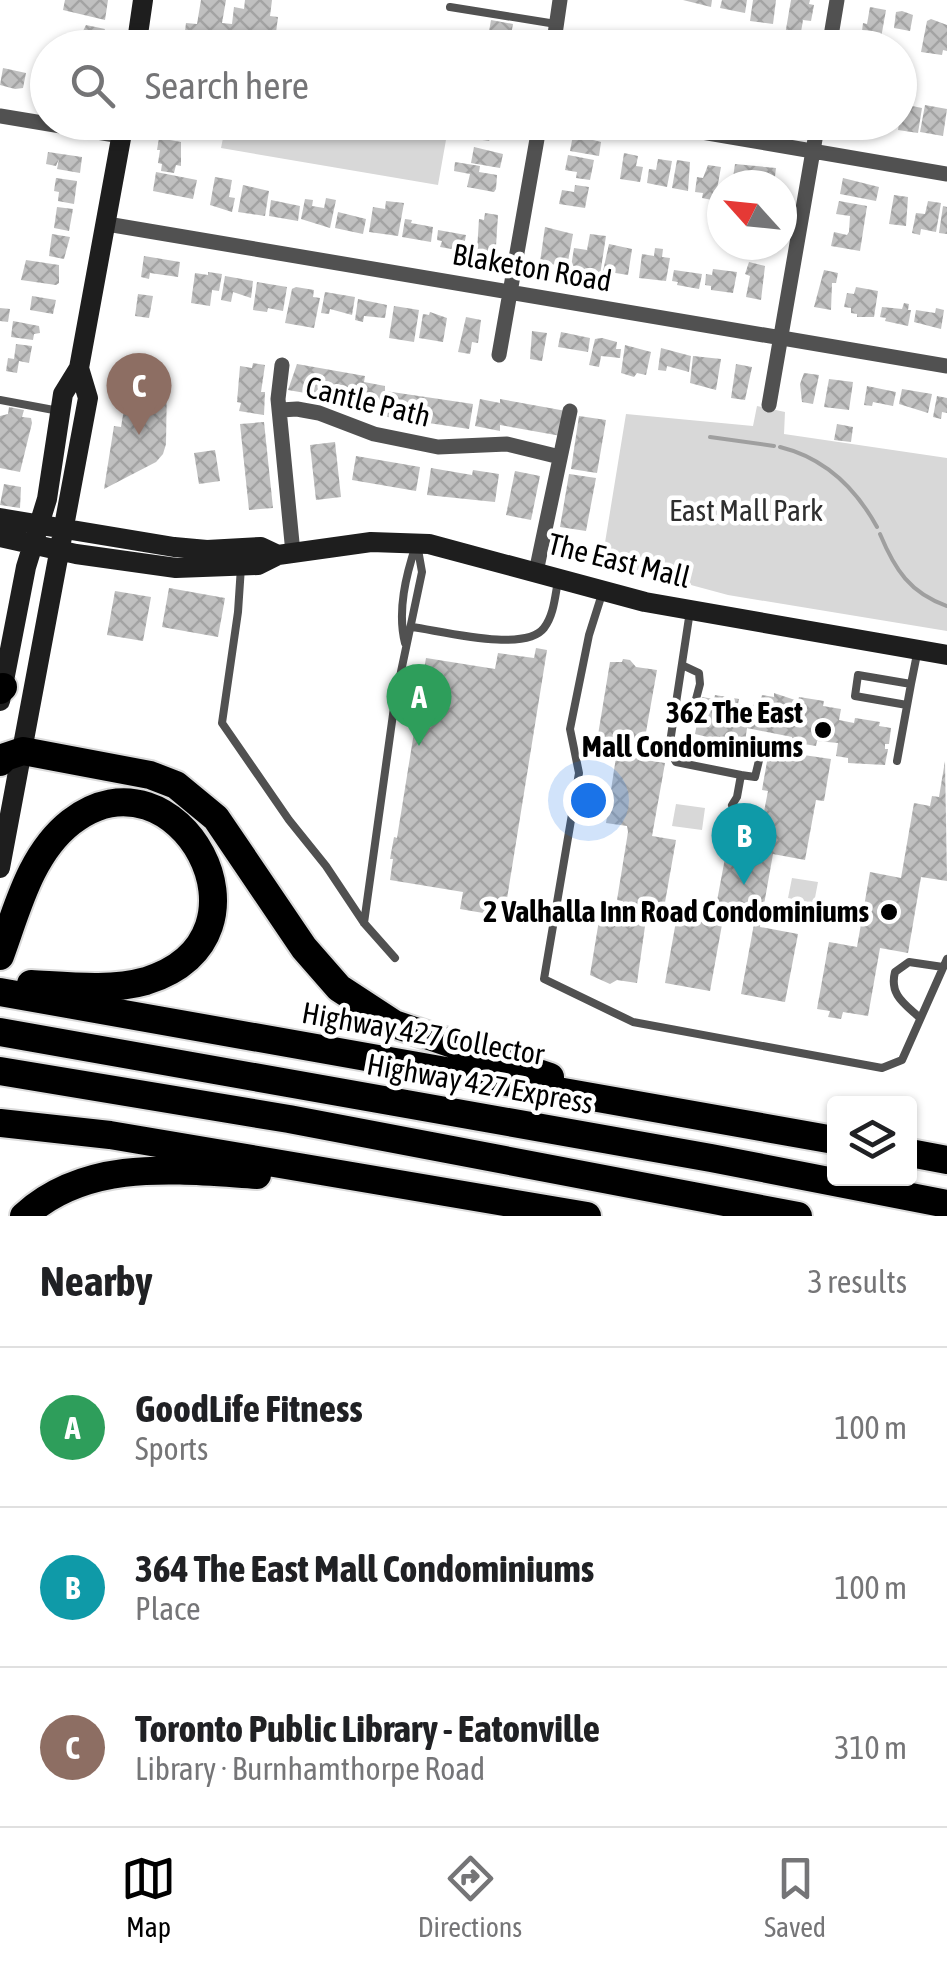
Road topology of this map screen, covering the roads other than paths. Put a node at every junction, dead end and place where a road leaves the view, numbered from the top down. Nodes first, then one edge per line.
1 (144, 0) edge
2 (560, 0) edge
3 (837, 0) edge
4 (450, 7) dead end
5 (556, 24) junction
6 (139, 30) edge
7 (555, 30) edge
8 (832, 30) edge
9 (0, 116) edge
10 (30, 119) edge
11 (121, 140) edge
12 (537, 140) edge
13 (757, 140) edge
14 (815, 140) edge
15 (813, 149) junction
16 (947, 174) edge
17 (108, 224) junction
18 (512, 292) junction
19 (781, 338) junction
20 (499, 356) dead end
21 (282, 365) dead end
22 (947, 366) edge
23 (79, 368) junction
24 (0, 400) edge
25 (769, 405) dead end
26 (280, 410) junction
27 (59, 411) junction
28 (570, 412) dead end
29 (560, 457) junction
30 (0, 518) edge
31 (64, 526) junction
32 (35, 534) junction
33 (0, 536) edge
34 (417, 543) junction
35 (59, 550) junction
36 (285, 554) junction
37 (240, 567) junction
38 (536, 572) junction
39 (558, 578) junction
40 (603, 590) junction
41 (690, 610) junction
42 (412, 627) junction
43 (405, 643) junction
44 (918, 650) junction
45 (947, 655) edge
46 (682, 665) junction
47 (911, 684) junction
48 (1, 693) edge
49 (906, 705) junction
50 (692, 718) dead end
51 (762, 748) dead end
52 (12, 757) edge
53 (897, 761) dead end
54 (742, 774) junction
55 (732, 806) dead end
56 (0, 868) edge
57 (364, 923) junction
58 (2, 949) edge
59 (395, 958) dead end
60 (945, 963) edge
61 (0, 983) edge
62 (0, 992) edge
63 (920, 1018) junction
64 (0, 1032) edge
65 (0, 1071) edge
66 (602, 1098) junction
67 (0, 1112) edge
68 (0, 1123) edge
69 (110, 1134) junction
70 (827, 1139) edge
71 (917, 1154) edge
72 (947, 1160) edge
73 (418, 1186) junction
74 (947, 1204) edge
75 (24, 1216) edge
76 (587, 1216) edge
77 (798, 1216) edge

1 - 6 main road
2 - 5 street
3 - 8 street
4 - 5 lane
5 - 7 street
9 - 10 street
11 - 17 main road
12 - 18 street
13 - 15 street
14 - 15 street
15 - 16 street
15 - 19 street
17 - 18 street, Blaketon Road
17 - 23 main road
18 - 19 street, Blaketon Road
18 - 20 street
19 - 22 street, Blaketon Road
19 - 25 street
21 - 26 street, Cantle Path
23 - 27 main road
23 - 31 main road
24 - 27 lane
26 - 29 street, Cantle Path
26 - 36 street, Cantle Path
27 - 32 main road
28 - 29 street
29 - 38 street
30 - 32 main road, The East Mall
31 - 32 main road, The East Mall
31 - 35 main road
31 - 36 main road, The East Mall
32 - 33 main road, The East Mall
32 - 35 main road, The East Mall
32 - 48 main road
34 - 36 main road, The East Mall
34 - 38 main road, The East Mall
34 - 42 lane
34 - 43 lane
35 - 37 main road, The East Mall
35 - 52 main road
36 - 37 main road, The East Mall
37 - 57 lane
38 - 39 main road, The East Mall
39 - 40 main road, The East Mall
39 - 42 lane
40 - 41 main road, The East Mall
40 - 63 lane
41 - 44 main road, The East Mall
41 - 46 lane
42 - 43 lane
43 - 57 lane
44 - 45 main road, The East Mall
44 - 47 lane
46 - 50 lane
46 - 54 lane
47 - 49 lane
47 - 49 lane
49 - 53 lane
51 - 54 lane
52 - 56 main road
52 - 66 highway
54 - 55 lane
57 - 59 lane
58 - 61 highway
60 - 63 lane
60 - 63 lane
62 - 66 highway, Highway 427 Collector
64 - 74 highway, Highway 427 Express
65 - 77 highway
66 - 70 highway, Highway 427 Collector
67 - 69 highway
68 - 69 highway
69 - 73 highway
71 - 72 highway
73 - 75 highway
73 - 76 highway

